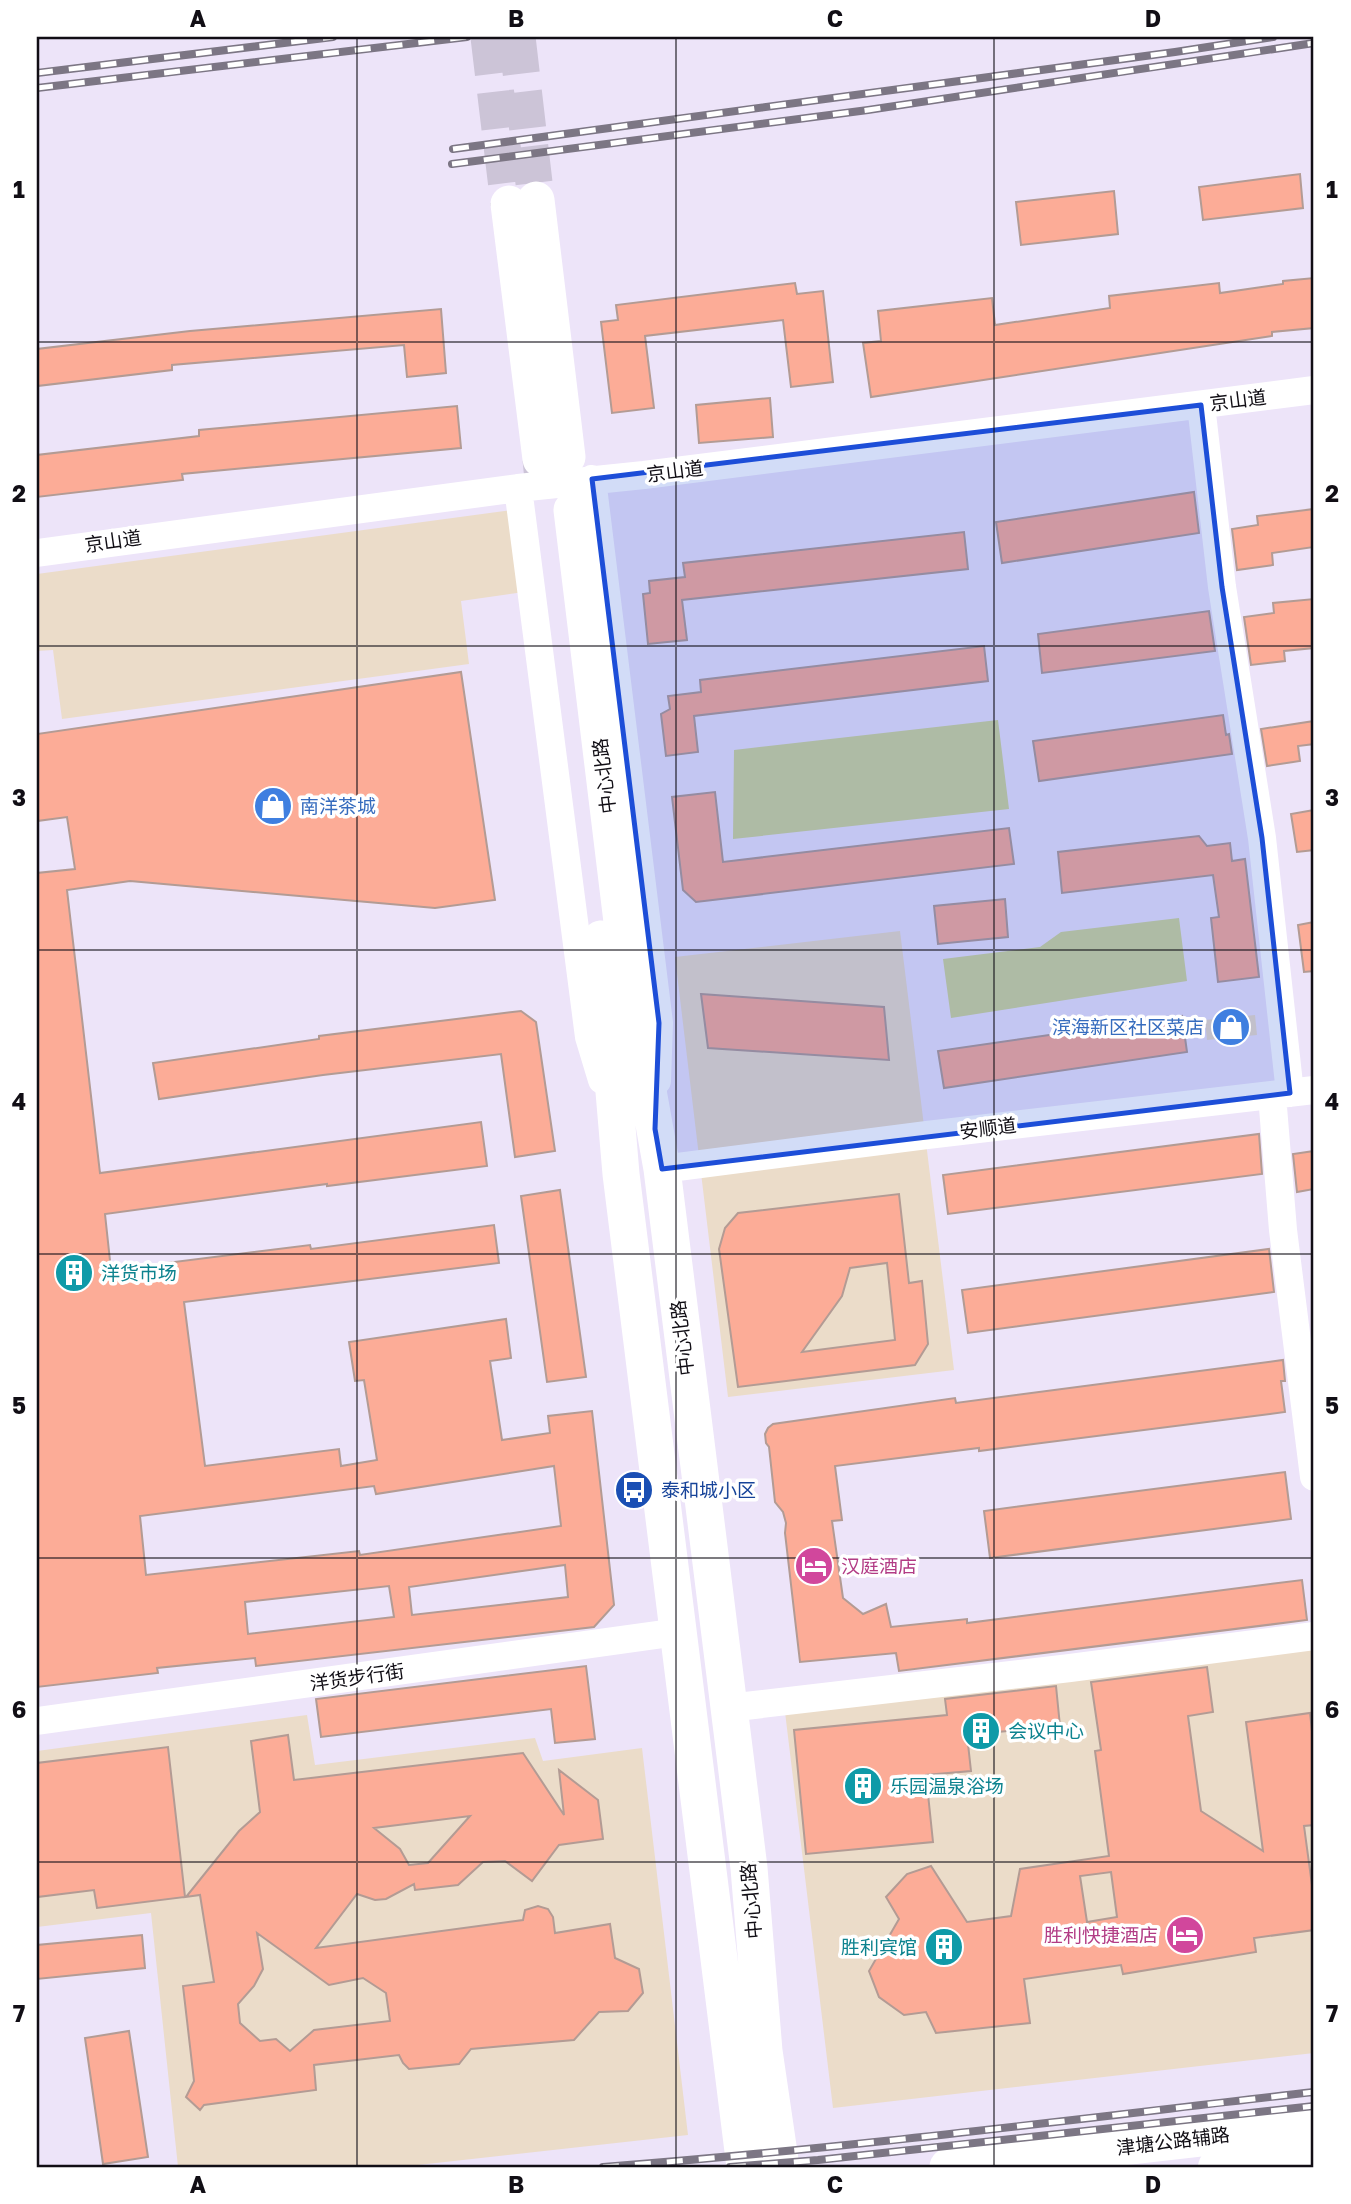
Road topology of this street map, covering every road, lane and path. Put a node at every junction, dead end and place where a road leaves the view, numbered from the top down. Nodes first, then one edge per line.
1 (522, 202) tunnel mouth
2 (1314, 390) edge
3 (1201, 405) junction
4 (567, 465) junction
5 (518, 488) junction
6 (37, 553) edge
7 (1292, 1092) edge
8 (655, 1129) junction
9 (617, 1133) junction
10 (662, 1169) junction
11 (1314, 1477) edge
12 (678, 1632) junction
13 (1314, 1636) edge
14 (728, 1708) junction
15 (37, 1721) edge
16 (756, 2116) junction
17 (1314, 2125) edge
18 (1314, 2155) edge
19 (745, 2167) edge
20 (751, 2167) edge
21 (781, 2167) edge
22 (808, 2167) edge
23 (948, 2167) edge
24 (1217, 2167) edge

1 - 4 main road
2 - 3 street, 京山道
3 - 4 street, 京山道
3 - 7 street
4 - 5 street, 京山道
4 - 8 street
5 - 6 street, 京山道
5 - 9 street
7 - 10 street, 安顺道
7 - 11 street
8 - 9 main road, 中心北路
8 - 10 main road, 中心北路
9 - 12 main road, 中心北路
10 - 14 main road, 中心北路
12 - 15 street, 洋货步行街
12 - 16 main road, 中心北路
13 - 14 street
14 - 16 main road, 中心北路
16 - 19 main road, 中心北路
16 - 20 main road
16 - 21 main road, 中心北路
16 - 22 main road
17 - 23 main road, 津塘公路辅路
18 - 24 highway

